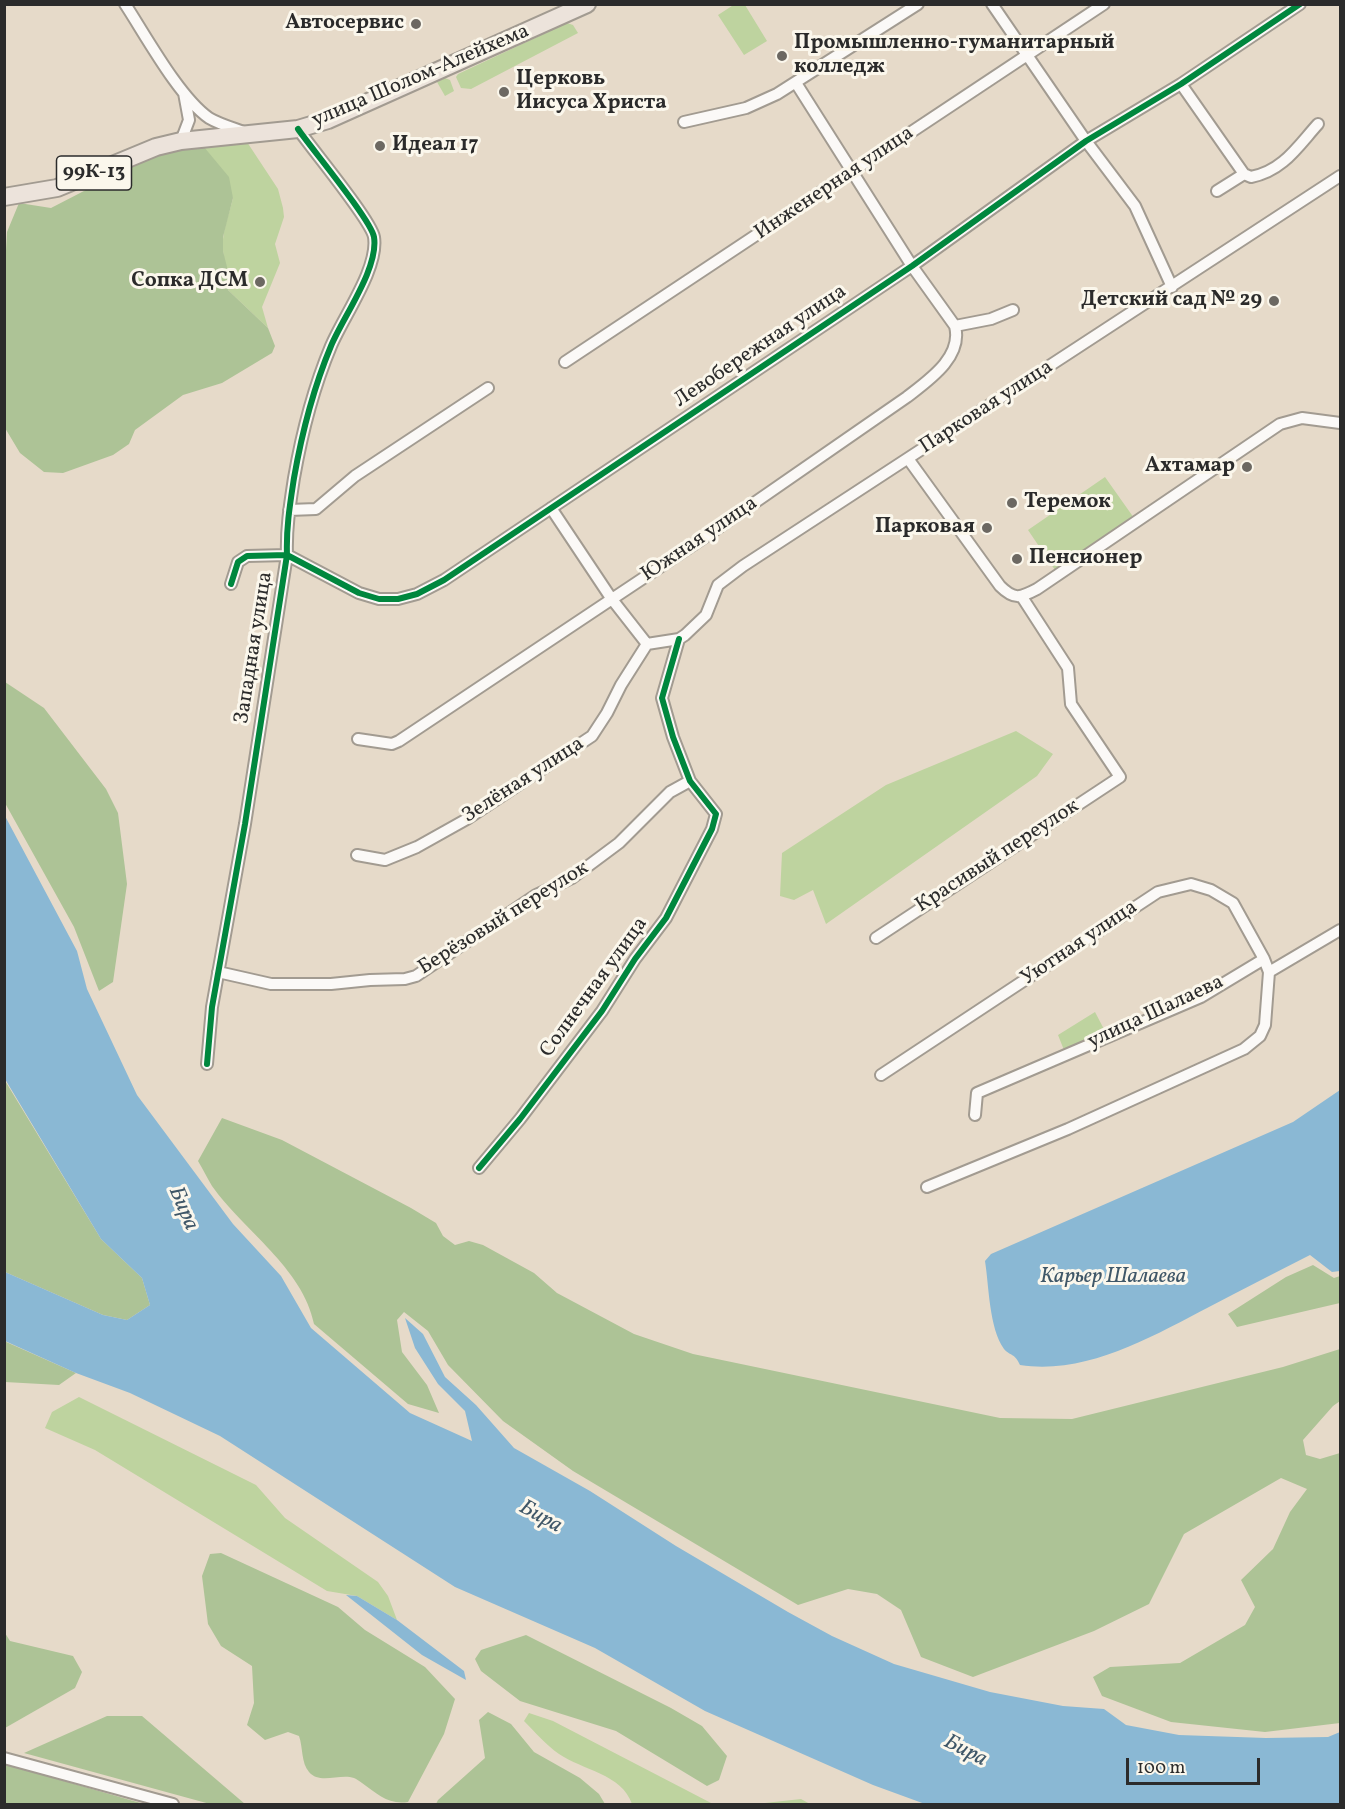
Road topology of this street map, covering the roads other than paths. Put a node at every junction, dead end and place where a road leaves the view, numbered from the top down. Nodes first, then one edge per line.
1 (125, 4) edge
2 (587, 4) edge
3 (918, 4) edge
4 (992, 4) edge
5 (1104, 4) edge
6 (1300, 4) edge
7 (1027, 56) junction
8 (796, 83) junction
9 (1181, 84) junction
10 (184, 93) junction
11 (684, 122) dead end
12 (1318, 124) dead end
13 (298, 129) junction
14 (250, 134) junction
15 (181, 141) junction
16 (1086, 141) junction
17 (852, 172) junction
18 (1244, 174) junction
19 (1341, 176) edge
20 (1217, 191) dead end
21 (4, 197) edge
22 (912, 266) junction
23 (1172, 286) junction
24 (1013, 310) dead end
25 (955, 326) junction
26 (564, 362) dead end
27 (488, 388) dead end
28 (1341, 423) edge
29 (909, 460) junction
30 (551, 508) junction
31 (289, 510) junction
32 (287, 555) junction
33 (231, 584) dead end
34 (1022, 597) junction
35 (611, 598) junction
36 (679, 639) junction
37 (646, 644) junction
38 (358, 739) dead end
39 (690, 781) junction
40 (357, 855) dead end
41 (1341, 930) edge
42 (876, 938) dead end
43 (1264, 959) junction
44 (218, 972) junction
45 (1269, 972) junction
46 (207, 1064) dead end
47 (881, 1075) dead end
48 (975, 1115) dead end
49 (478, 1168) dead end
50 (927, 1187) dead end
51 (4, 1758) edge
52 (173, 1804) edge

1 - 10 street
2 - 13 main road, улица Шолом-Алейхема
3 - 8 street
4 - 7 street
5 - 7 street, Инженерная улица
6 - 9 street, Левобережная улица
7 - 16 street
7 - 17 street, Инженерная улица
8 - 11 street
8 - 17 street
9 - 16 street, Левобережная улица
9 - 18 street
10 - 14 street
10 - 15 street
12 - 18 street
13 - 14 main road, улица Шолом-Алейхема
13 - 31 street, Западная улица
14 - 15 main road, 99К-13
15 - 21 main road, 99К-13
16 - 22 street, Левобережная улица
16 - 23 street
17 - 22 street
17 - 26 street, Инженерная улица
18 - 20 street
19 - 23 street, Парковая улица
22 - 25 street
22 - 30 street, Левобережная улица
23 - 29 street, Парковая улица
24 - 25 street
25 - 35 street, Южная улица
27 - 31 street
28 - 34 street
29 - 34 street
29 - 36 street, Парковая улица
30 - 32 street, Левобережная улица
30 - 35 street
31 - 32 street, Западная улица
32 - 33 street, Левобережная улица
32 - 44 street, Западная улица
34 - 42 street, Красивый переулок
35 - 37 street
35 - 38 street, Южная улица
36 - 37 street
36 - 39 street
37 - 40 street, Зелёная улица
39 - 44 street, Берёзовый переулок
39 - 49 street, Солнечная улица
41 - 45 street
43 - 45 street
43 - 47 street, Уютная улица
43 - 48 street, улица Шалаева
44 - 46 street, Западная улица
45 - 50 street
51 - 52 street

